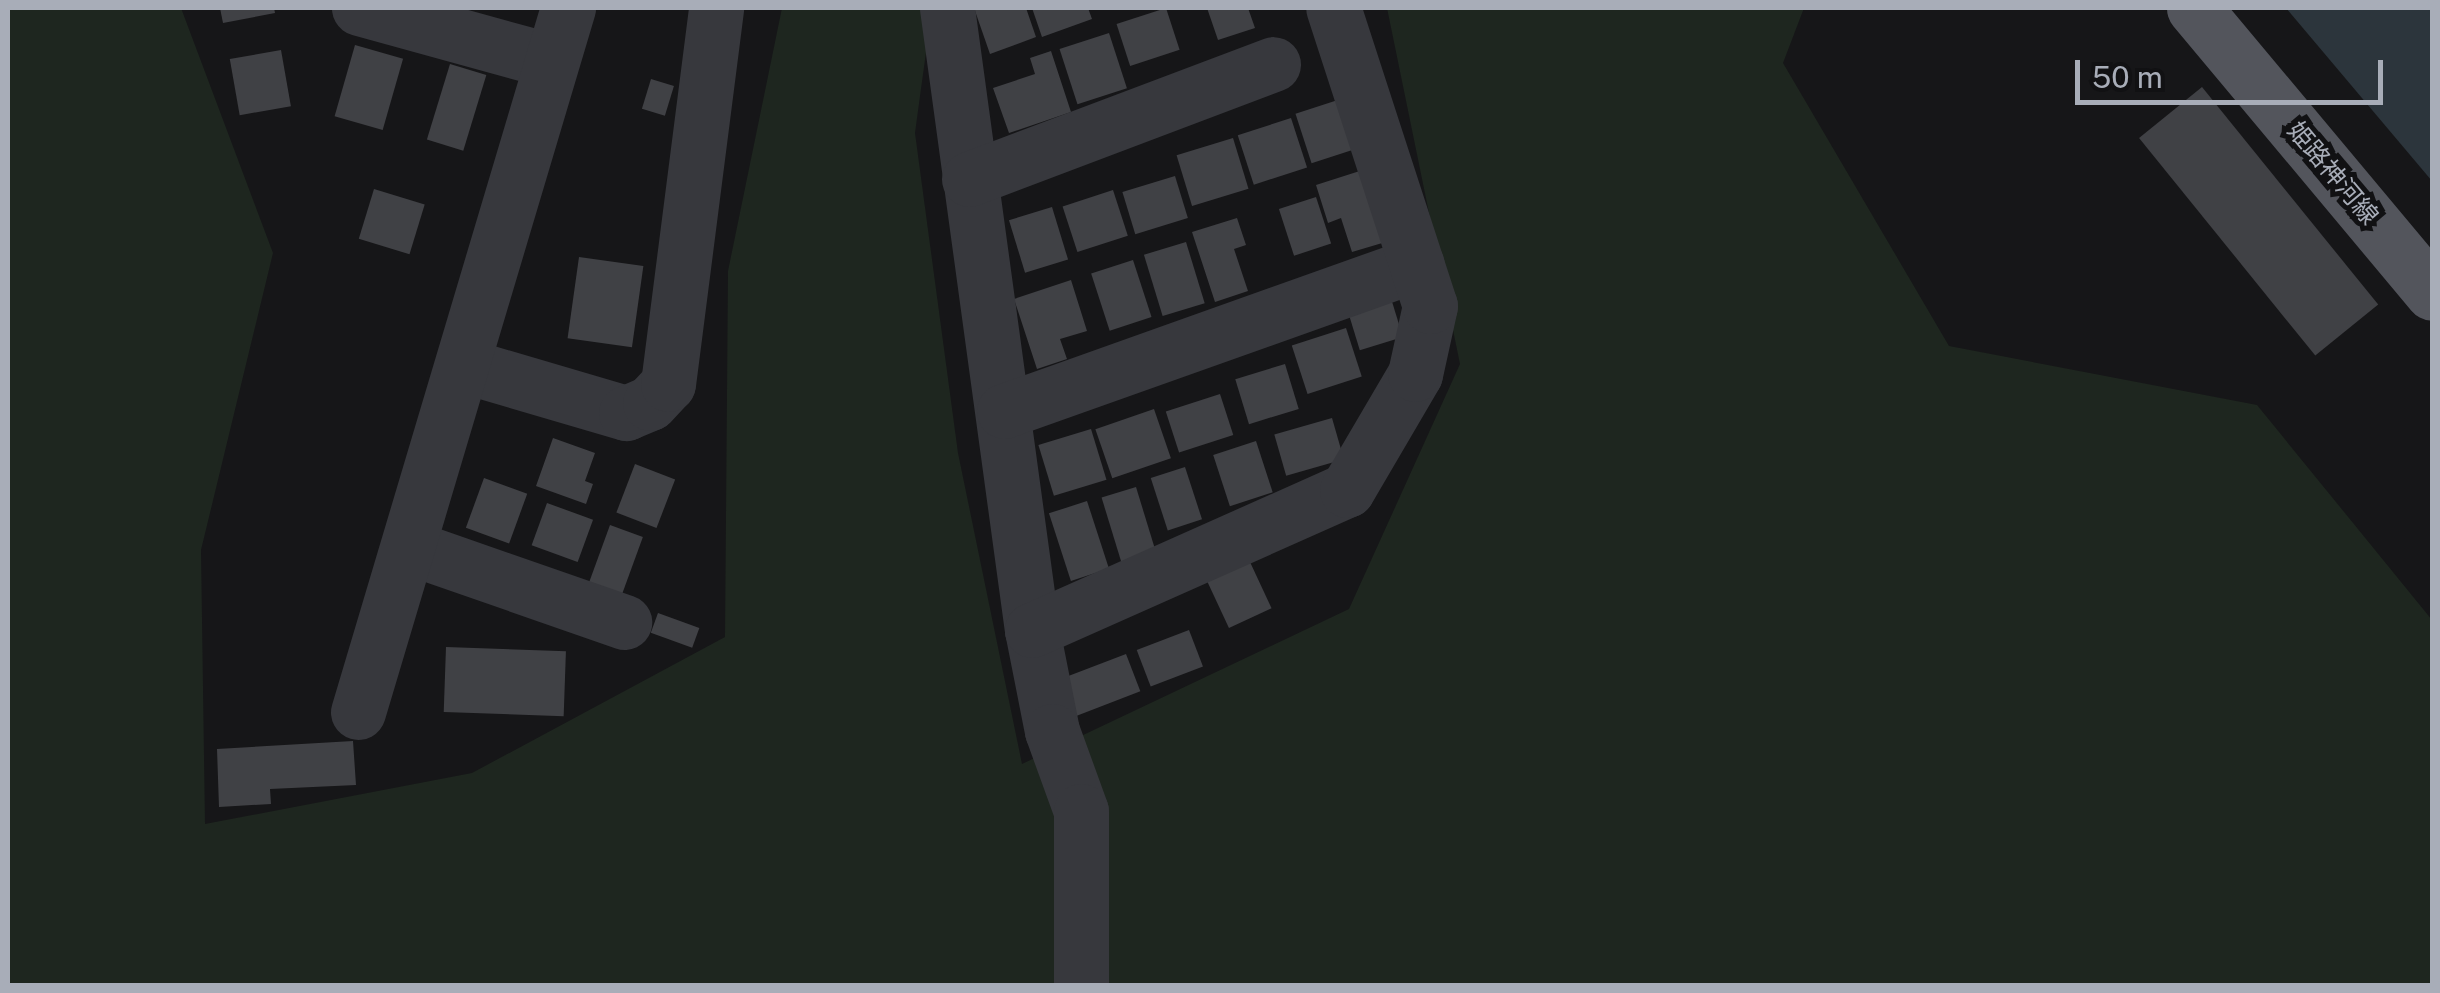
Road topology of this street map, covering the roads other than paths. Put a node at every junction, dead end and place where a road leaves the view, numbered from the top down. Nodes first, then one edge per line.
1 (360, 8) edge
2 (568, 8) edge
3 (716, 8) edge
4 (947, 8) edge
5 (1333, 8) edge
6 (2194, 8) edge
7 (551, 62) junction
8 (1273, 64) dead end
9 (969, 179) junction
10 (1417, 264) junction
11 (2432, 293) edge
12 (466, 366) junction
13 (1004, 411) junction
14 (409, 547) junction
15 (624, 622) dead end
16 (1032, 630) junction
17 (358, 712) dead end
18 (1081, 986) edge

1 - 7 street
2 - 7 street
3 - 12 street
4 - 9 street
5 - 10 street
6 - 11 main road, 姫路神河線
7 - 12 street
8 - 9 street
9 - 13 street
10 - 13 street
10 - 16 street
12 - 14 street
13 - 16 street
14 - 15 street
14 - 17 street
16 - 18 street

